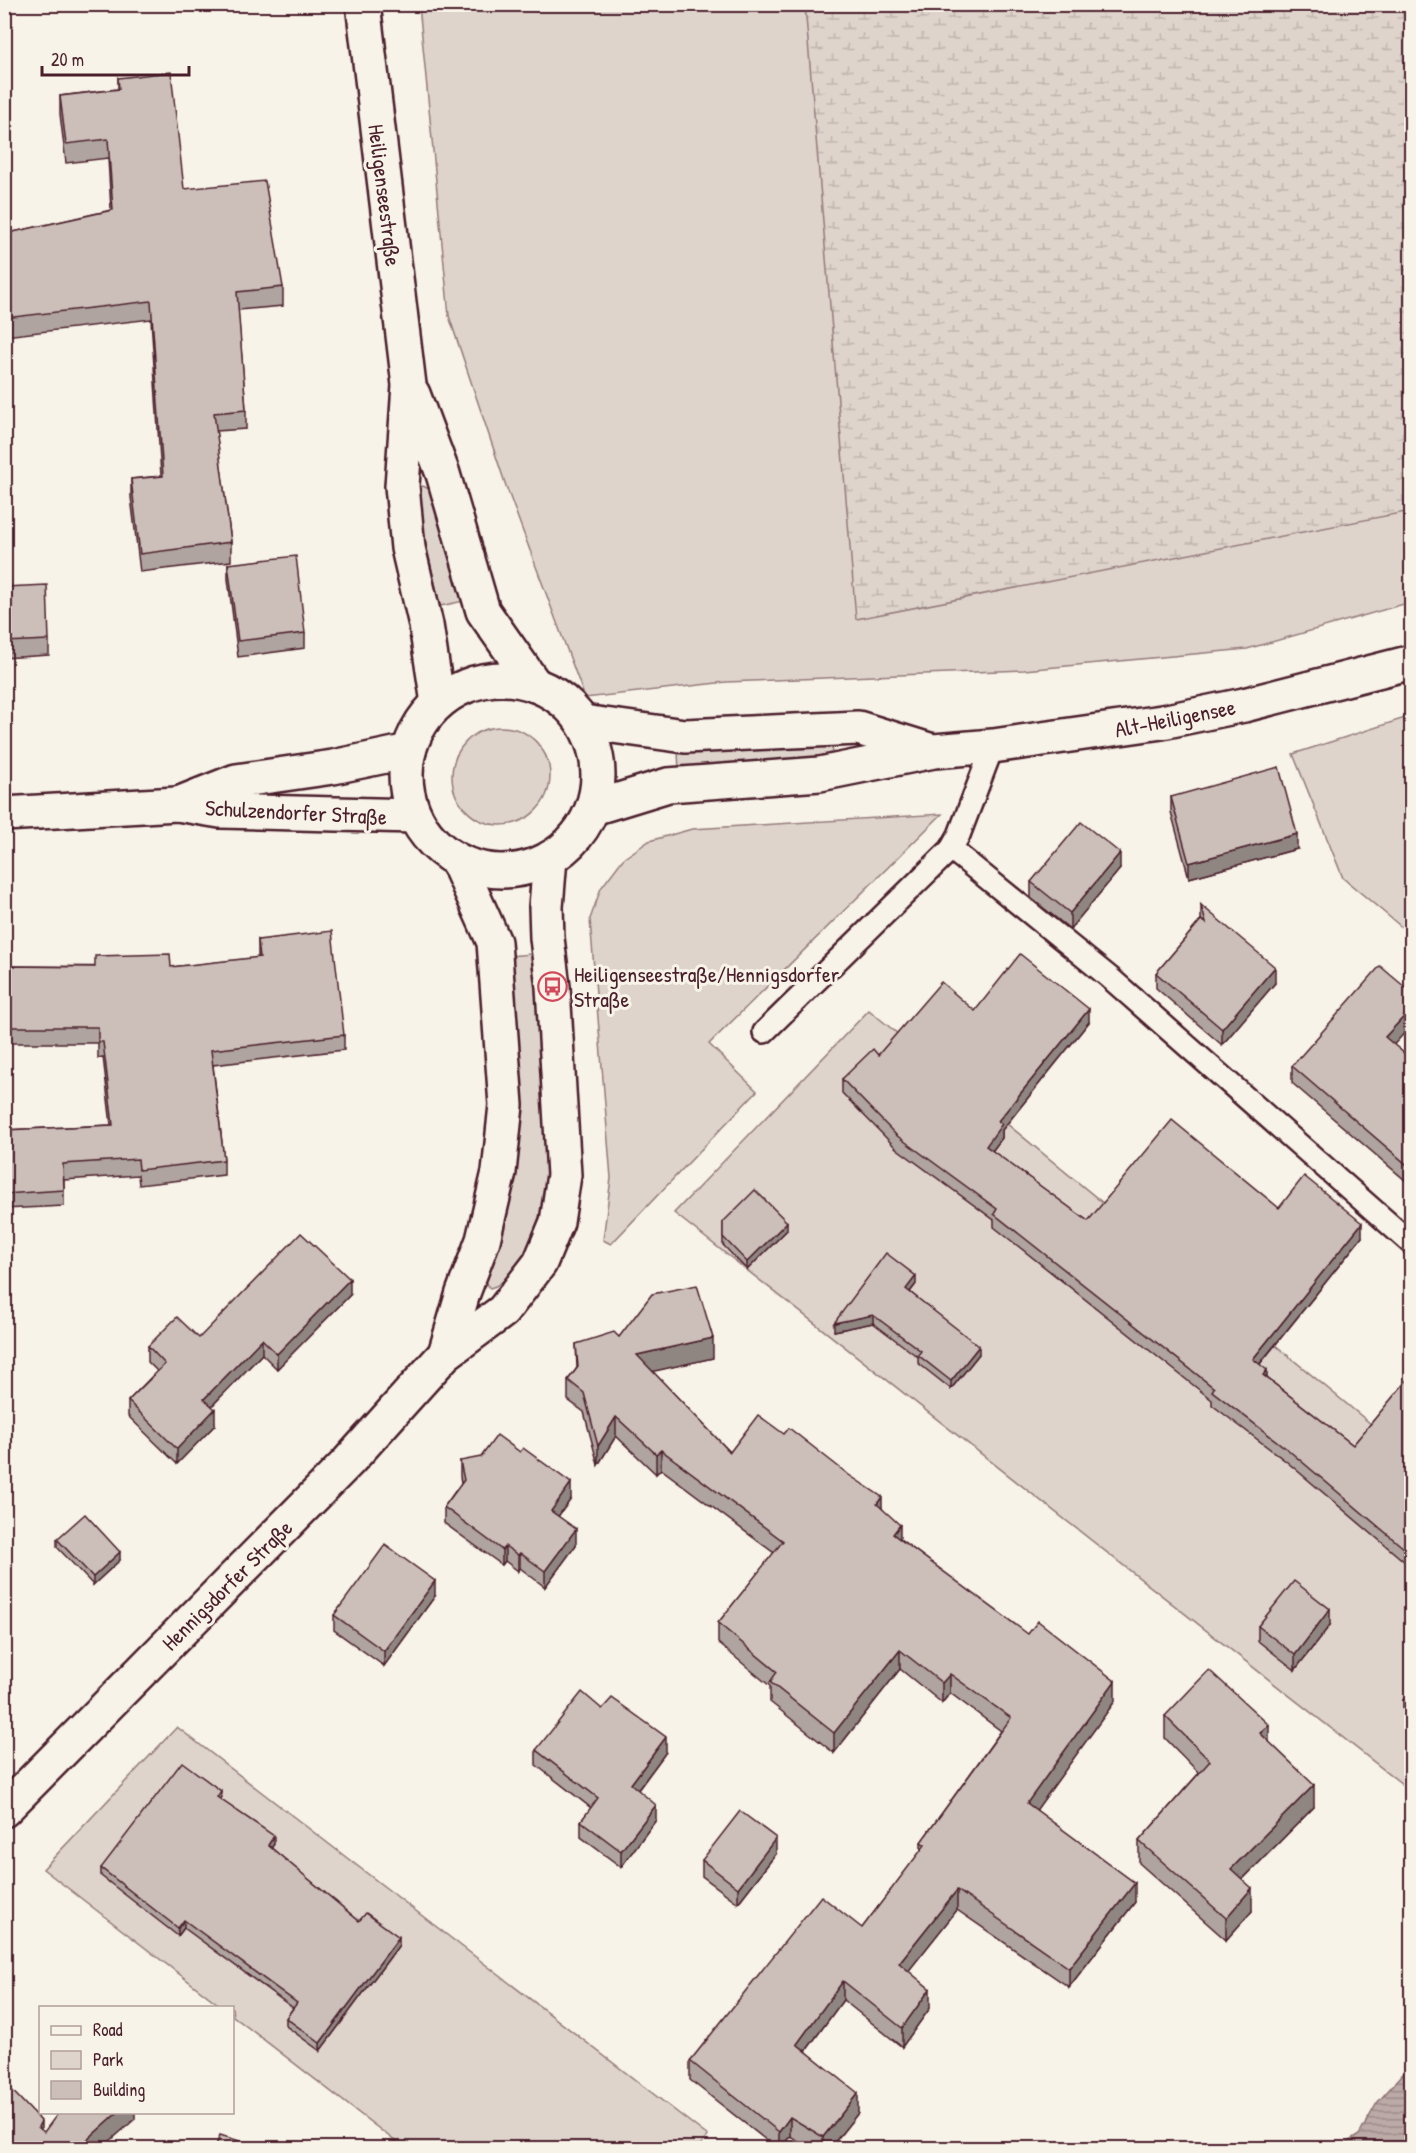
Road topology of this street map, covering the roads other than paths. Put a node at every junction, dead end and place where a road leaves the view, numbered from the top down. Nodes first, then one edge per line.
1 (363, 4) edge
2 (410, 385) junction
3 (1412, 662) edge
4 (535, 685) junction
5 (438, 703) junction
6 (583, 722) junction
7 (993, 746) junction
8 (409, 750) junction
9 (934, 752) junction
10 (177, 804) junction
11 (593, 808) junction
12 (4, 814) edge
13 (415, 816) junction
14 (951, 849) junction
15 (550, 858) junction
16 (457, 860) junction
17 (764, 1032) dead end
18 (1412, 1244) edge
19 (445, 1354) junction
20 (4, 1810) edge

1 - 2 main road, Heiligenseestraße
2 - 4 main road, Heiligenseestraße
2 - 5 main road, Heiligenseestraße
3 - 7 main road, Alt-Heiligensee
4 - 5 main road
4 - 6 main road
5 - 8 main road
6 - 9 main road
6 - 11 main road
7 - 9 main road, Alt-Heiligensee
7 - 14 lane
8 - 10 main road, Schulzendorfer Straße
8 - 13 main road
9 - 11 main road, Alt-Heiligensee
10 - 12 main road, Schulzendorfer Straße
10 - 13 main road, Schulzendorfer Straße
11 - 15 main road
13 - 16 main road
14 - 17 lane
14 - 18 lane
15 - 16 main road
15 - 19 main road, Hennigsdorfer Straße
16 - 19 main road, Hennigsdorfer Straße
19 - 20 main road, Hennigsdorfer Straße

